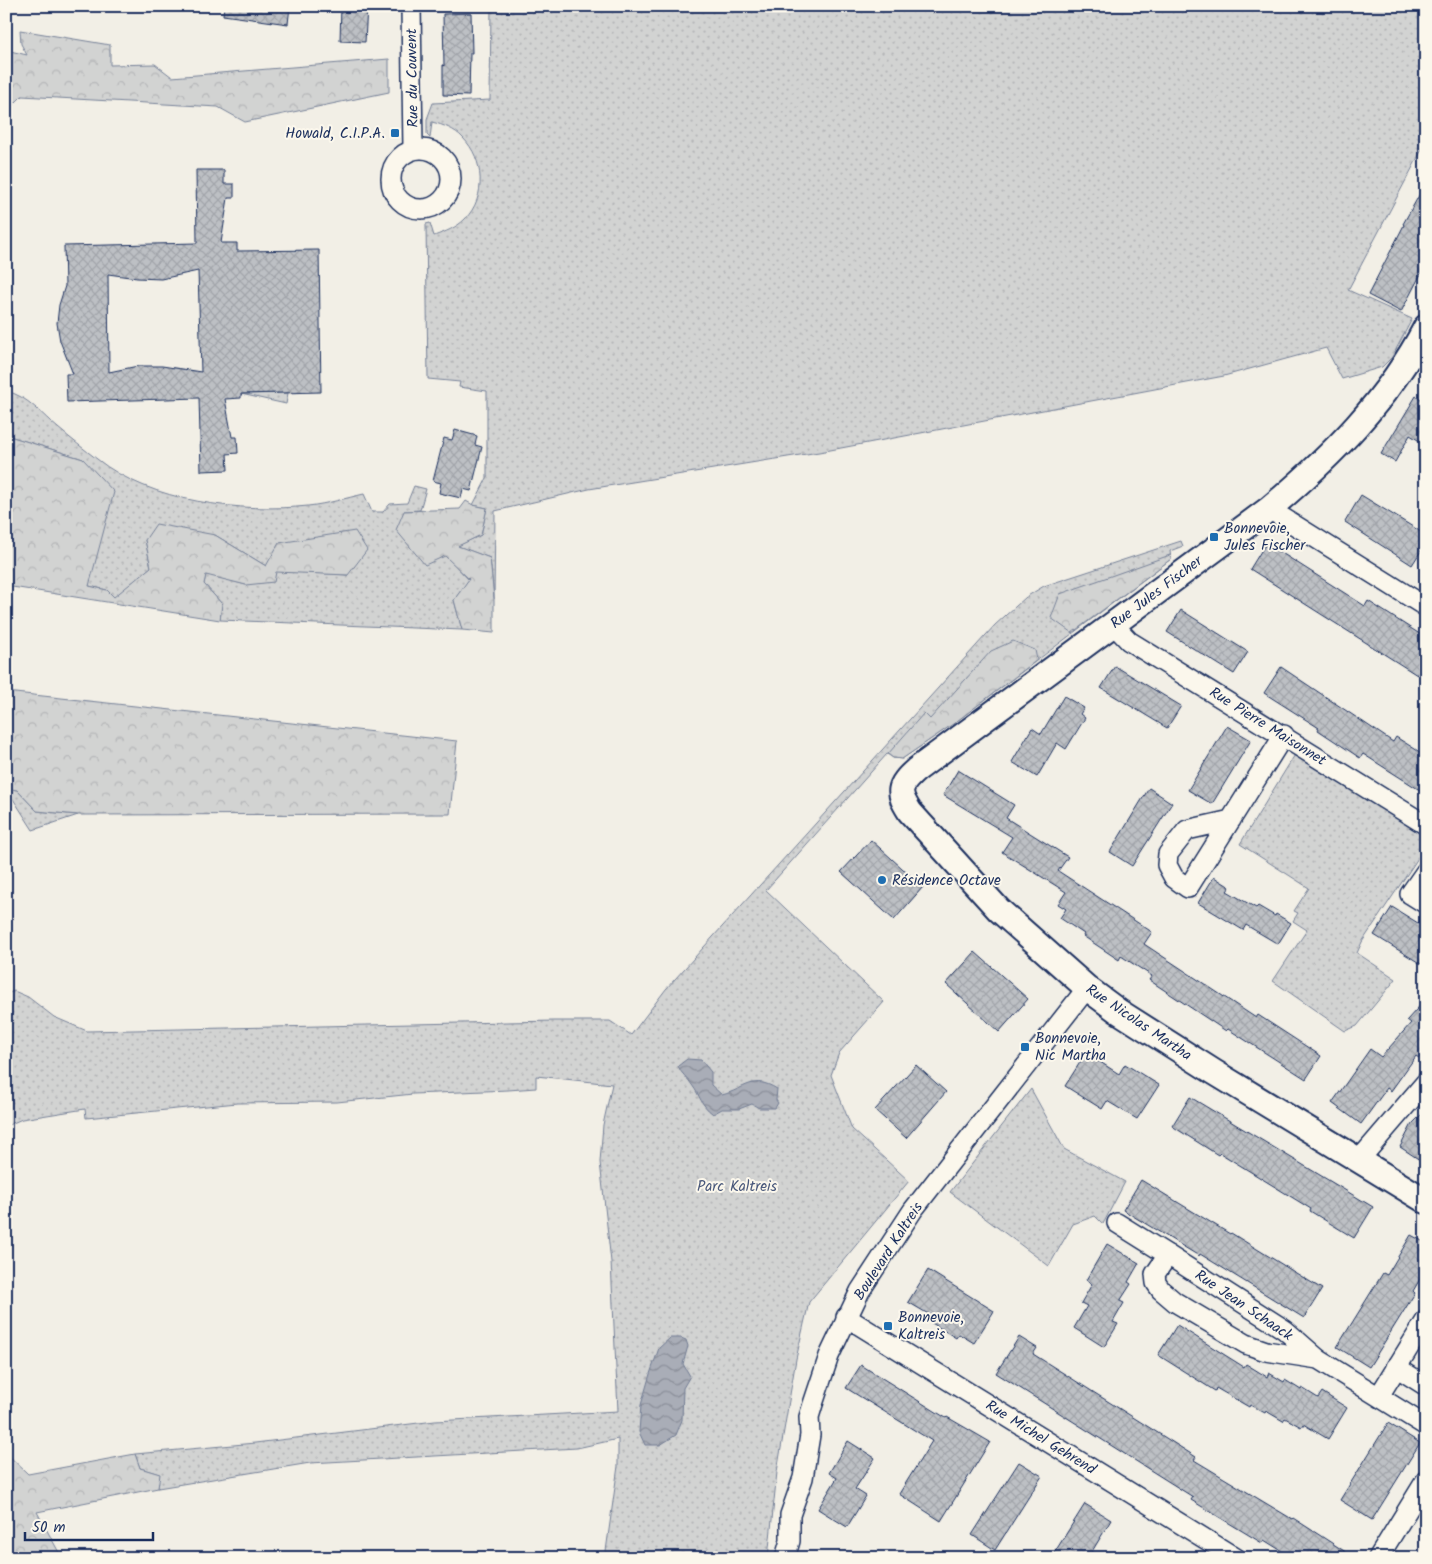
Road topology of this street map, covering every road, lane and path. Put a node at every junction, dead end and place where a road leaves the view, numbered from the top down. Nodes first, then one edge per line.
1 (411, 6) edge
2 (413, 149) dead end
3 (1426, 327) edge
4 (1419, 356) edge
5 (1269, 509) junction
6 (1426, 607) edge
7 (1113, 624) junction
8 (1284, 735) junction
9 (900, 788) joint
10 (1230, 820) dead end
11 (1426, 825) edge
12 (1426, 871) edge
13 (1426, 904) edge
14 (1086, 988) junction
15 (1426, 1082) edge
16 (1359, 1160) junction
17 (1426, 1201) edge
18 (1117, 1223) dead end
19 (1168, 1255) junction
20 (846, 1317) junction
21 (1426, 1320) edge
22 (1318, 1359) junction
23 (1396, 1367) junction
24 (1426, 1386) edge
25 (1379, 1396) junction
26 (1426, 1426) edge
27 (1426, 1480) edge
28 (785, 1558) edge
29 (1236, 1558) edge
30 (1378, 1558) edge

1 - 2 street, Rue du Couvent
3 - 4 street, Rue Jules Fischer
4 - 5 street, Rue Jules Fischer
5 - 6 street
5 - 7 street, Rue Jules Fischer
7 - 8 street, Rue Pierre Maisonnet
7 - 9 street, Rue Jules Fischer
8 - 10 street
8 - 11 street, Rue Pierre Maisonnet
9 - 14 street, Rue Nicolas Martha
12 - 13 street
14 - 16 street, Rue Nicolas Martha
14 - 20 street, Boulevard Kaltreis
15 - 16 street
16 - 17 street, Rue Nicolas Martha
18 - 19 street, Rue Jean Schaack
19 - 22 street, Rue Jean Schaack
19 - 22 street, Rue Jean Schaack
20 - 28 street, Boulevard Kaltreis
20 - 29 street, Rue Michel Gehrend
21 - 23 street
22 - 25 street, Rue Jean Schaack
23 - 24 street
23 - 25 street
25 - 26 street, Rue Jean Schaack
27 - 30 street

